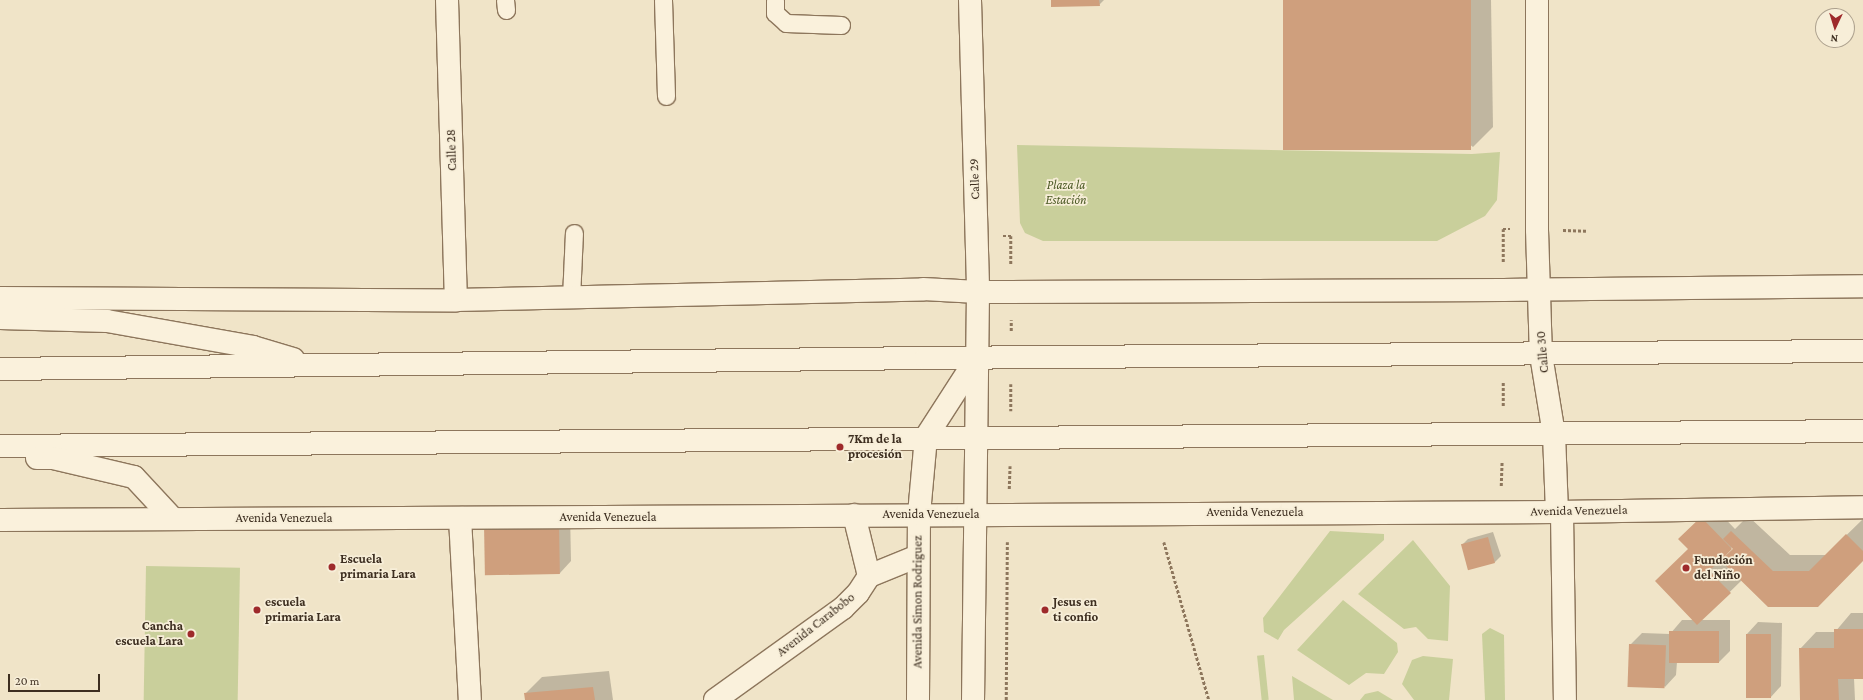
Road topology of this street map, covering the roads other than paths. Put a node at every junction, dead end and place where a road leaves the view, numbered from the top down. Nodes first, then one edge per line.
1 (448, 0) edge
2 (663, 0) edge
3 (775, 0) edge
4 (970, 0) edge
5 (1536, 0) edge
6 (841, 25) dead end
7 (666, 96) dead end
8 (574, 233) dead end
9 (1863, 286) edge
10 (1539, 290) junction
11 (978, 292) junction
12 (0, 298) edge
13 (571, 298) junction
14 (456, 300) junction
15 (0, 318) edge
16 (1863, 352) edge
17 (1542, 355) junction
18 (977, 358) junction
19 (313, 366) junction
20 (0, 369) edge
21 (1863, 431) edge
22 (1554, 434) junction
23 (926, 437) junction
24 (977, 437) junction
25 (0, 446) edge
26 (0, 457) edge
27 (1863, 507) edge
28 (1557, 512) junction
29 (974, 513) junction
30 (919, 514) junction
31 (854, 515) junction
32 (460, 518) junction
33 (173, 519) junction
34 (0, 520) edge
35 (918, 556) junction
36 (869, 576) junction
37 (470, 700) edge
38 (716, 700) edge
39 (918, 700) edge
40 (973, 700) edge
41 (1565, 700) edge

1 - 14 street, Calle 28
2 - 7 lane
3 - 6 lane
4 - 11 street, Calle 29
5 - 10 street, Calle 30
8 - 13 lane
9 - 10 street
10 - 11 street
10 - 17 street, Calle 30
11 - 13 street
11 - 18 street, Calle 29
12 - 14 street
13 - 14 street
15 - 19 street
16 - 17 street
17 - 18 street
17 - 22 street, Calle 30
18 - 19 street
18 - 23 street, Avenida Simon Rodriguez
18 - 24 street
19 - 20 street
21 - 22 street
22 - 24 street
22 - 28 street, Calle 30
23 - 24 street
23 - 25 street
23 - 30 street, Avenida Simon Rodriguez
24 - 29 street
26 - 33 street
27 - 28 street, Avenida Venezuela
28 - 29 street, Avenida Venezuela
28 - 41 street, Calle 30
29 - 30 street, Avenida Venezuela
29 - 40 street
30 - 31 street, Avenida Venezuela
30 - 35 street, Avenida Simon Rodriguez
31 - 32 street, Avenida Venezuela
31 - 36 street
32 - 33 street, Avenida Venezuela
32 - 37 street
33 - 34 street, Avenida Venezuela
35 - 36 street
35 - 39 street, Avenida Simon Rodriguez
36 - 38 street, Avenida Carabobo

